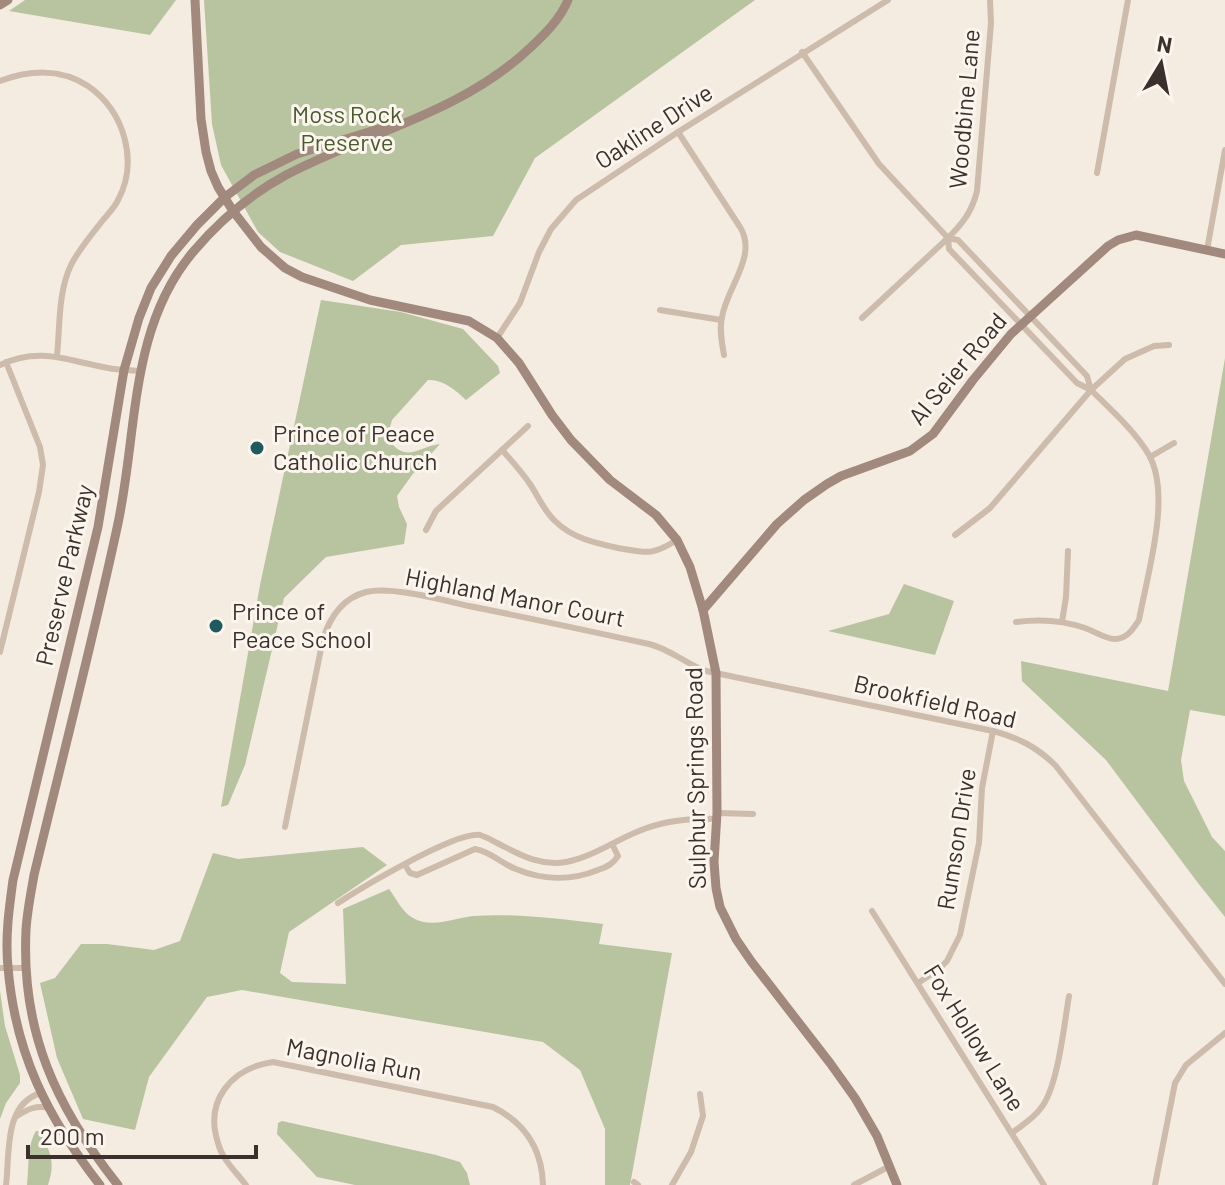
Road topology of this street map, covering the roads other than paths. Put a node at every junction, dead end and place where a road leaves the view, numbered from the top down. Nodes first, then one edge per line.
1 (8, 0) edge
2 (195, 0) edge
3 (568, 0) edge
4 (888, 0) edge
5 (990, 0) edge
6 (1128, 0) edge
7 (0, 5) edge
8 (802, 52) junction
9 (0, 81) edge
10 (427, 115) junction
11 (678, 132) junction
12 (1225, 150) edge
13 (1097, 173) dead end
14 (225, 197) junction
15 (233, 211) junction
16 (948, 238) junction
17 (1207, 250) junction
18 (1225, 254) edge
19 (991, 274) junction
20 (981, 283) junction
21 (660, 310) dead end
22 (1031, 315) junction
23 (862, 318) dead end
24 (721, 320) junction
25 (1020, 324) junction
26 (497, 338) junction
27 (1169, 345) dead end
28 (1065, 352) junction
29 (724, 355) dead end
30 (57, 356) junction
31 (1056, 361) junction
32 (3, 363) edge
33 (124, 370) junction
34 (140, 371) junction
35 (1091, 390) junction
36 (528, 426) dead end
37 (1174, 443) dead end
38 (502, 450) junction
39 (1150, 457) junction
40 (426, 530) dead end
41 (955, 535) dead end
42 (677, 540) junction
43 (1068, 551) dead end
44 (703, 610) junction
45 (1016, 622) dead end
46 (1062, 622) junction
47 (0, 652) edge
48 (716, 673) junction
49 (993, 731) junction
50 (753, 814) dead end
51 (717, 816) junction
52 (285, 827) dead end
53 (612, 844) junction
54 (405, 865) junction
55 (338, 903) dead end
56 (872, 911) dead end
57 (4, 968) edge
58 (26, 968) junction
59 (918, 983) junction
60 (1225, 984) edge
61 (1069, 996) dead end
62 (1225, 1033) edge
63 (41, 1093) junction
64 (700, 1094) dead end
65 (49, 1108) junction
66 (14, 1118) junction
67 (1012, 1133) junction
68 (890, 1166) junction
69 (6, 1185) edge
70 (100, 1185) edge
71 (118, 1185) edge
72 (246, 1185) edge
73 (543, 1185) edge
74 (672, 1185) edge
75 (854, 1185) edge
76 (897, 1185) edge
77 (1044, 1185) edge
78 (1155, 1185) edge

1 - 7 street
2 - 14 street, Sulphur Springs Road
3 - 10 street, Preserve Parkway
4 - 8 street, Oakline Drive
5 - 16 street, Woodbine Lane
6 - 13 street
8 - 11 street, Oakline Drive
8 - 16 street
9 - 30 street
10 - 14 street, Preserve Parkway
10 - 15 street, Preserve Parkway
11 - 24 street
11 - 26 street, Oakline Drive
12 - 17 street
14 - 15 street, Sulphur Springs Road
14 - 33 street, Preserve Parkway
15 - 26 street, Sulphur Springs Road
15 - 34 street, Preserve Parkway
16 - 19 street
16 - 20 street
16 - 23 street, Woodbine Lane
17 - 18 street, Al Seier Road
17 - 22 street, Al Seier Road
19 - 20 street
19 - 22 street
20 - 25 street
21 - 24 street
22 - 25 street, Al Seier Road
22 - 28 street
24 - 29 street
25 - 31 street
25 - 44 street, Al Seier Road
26 - 42 street, Sulphur Springs Road
27 - 35 street
28 - 31 street
28 - 35 street
30 - 32 street
30 - 33 street
31 - 35 street
32 - 47 street
33 - 34 street
33 - 57 street, Preserve Parkway
34 - 58 street, Preserve Parkway
35 - 39 street
35 - 41 street
36 - 38 street
37 - 39 street
38 - 40 street
38 - 42 street
39 - 46 street
42 - 44 street, Sulphur Springs Road
43 - 46 street
44 - 48 street, Sulphur Springs Road
45 - 46 street
48 - 49 street, Brookfield Road
48 - 51 street, Sulphur Springs Road
48 - 52 street, Highland Manor Court
49 - 59 street, Rumson Drive
49 - 60 street, Brookfield Road
50 - 51 street
51 - 53 street
51 - 68 street, Sulphur Springs Road
53 - 54 street
53 - 54 street
54 - 55 street
56 - 59 street, Fox Hollow Lane
57 - 58 street
57 - 63 street, Preserve Parkway
58 - 71 street, Preserve Parkway
59 - 67 street, Fox Hollow Lane
61 - 67 street
62 - 78 street
63 - 65 street, Preserve Parkway
63 - 66 street
64 - 74 street
65 - 66 street
65 - 70 street, Preserve Parkway
66 - 69 street
67 - 77 street, Fox Hollow Lane
68 - 75 street
68 - 76 street, Sulphur Springs Road
72 - 73 street, Magnolia Run

